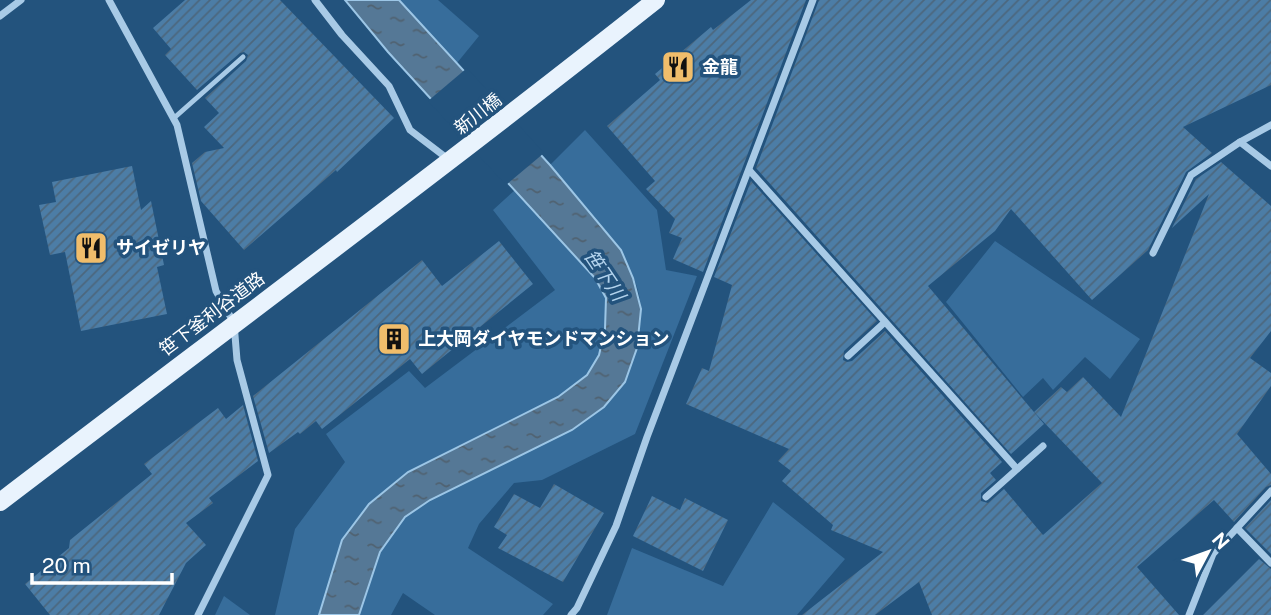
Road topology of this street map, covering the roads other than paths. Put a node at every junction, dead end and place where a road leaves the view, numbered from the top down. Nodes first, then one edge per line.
1 (21, 0) edge
2 (109, 0) edge
3 (315, 0) edge
4 (656, 0) edge
5 (813, 0) edge
6 (0, 16) edge
7 (243, 57) dead end
8 (174, 118) junction
9 (1271, 125) edge
10 (1240, 142) junction
11 (451, 162) junction
12 (1271, 166) edge
13 (750, 171) junction
14 (1153, 253) dead end
15 (885, 322) junction
16 (234, 323) junction
17 (848, 356) dead end
18 (1042, 446) dead end
19 (1017, 469) junction
20 (1271, 491) edge
21 (986, 497) dead end
22 (0, 502) edge
23 (1237, 528) junction
24 (1271, 563) edge
25 (198, 615) edge
26 (571, 615) edge
27 (1189, 615) edge

1 - 6 street
2 - 8 street
3 - 11 street
4 - 11 main road, 新川橋
5 - 13 street
7 - 8 lane
8 - 16 street
9 - 10 street
10 - 12 street
10 - 14 street
11 - 16 main road, 笹下釜利谷道路
13 - 15 street
13 - 26 street
15 - 17 street
15 - 19 street
16 - 22 main road, 笹下釜利谷道路
16 - 25 street
18 - 19 street
19 - 21 street
20 - 23 street
23 - 24 street
23 - 27 street

